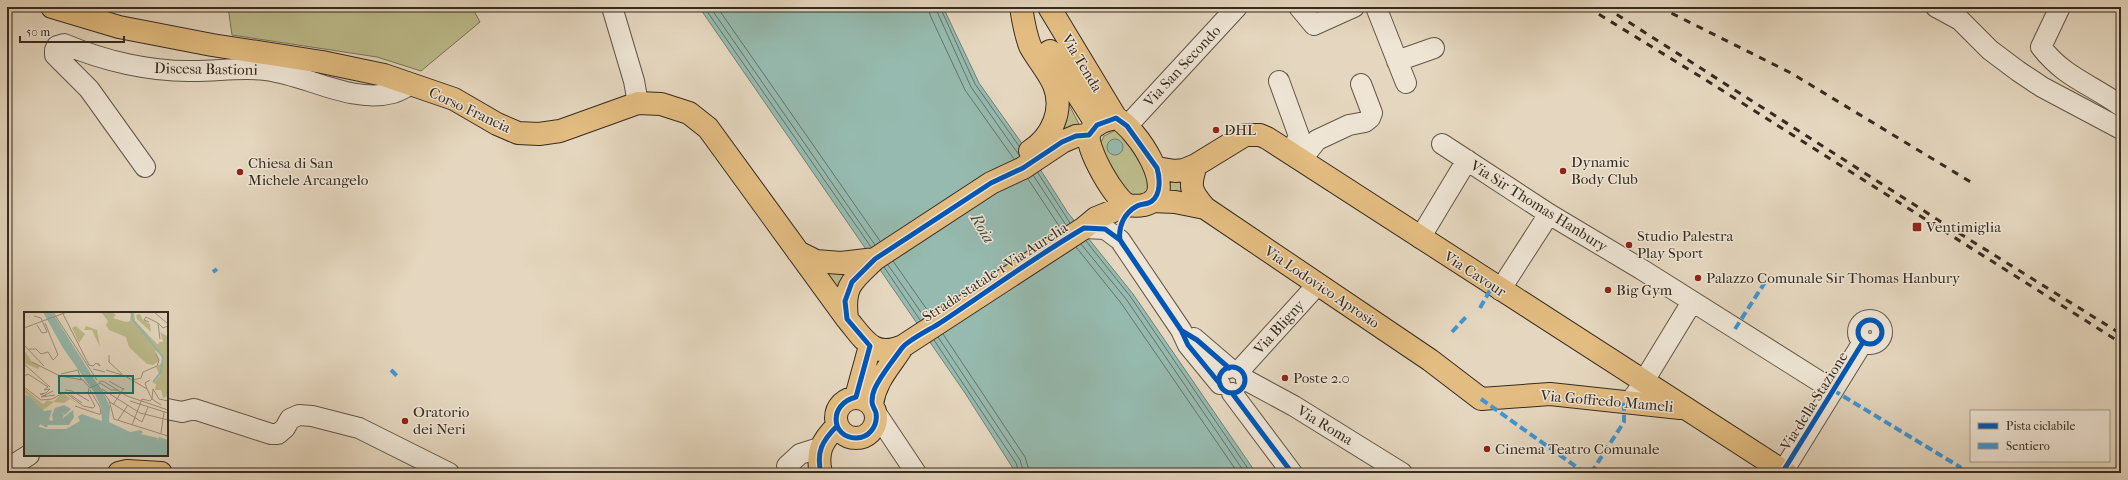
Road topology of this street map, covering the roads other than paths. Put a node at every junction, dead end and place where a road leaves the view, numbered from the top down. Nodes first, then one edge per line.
1 (52, 7) edge
2 (612, 7) edge
3 (1022, 7) edge
4 (1049, 7) edge
5 (1237, 7) edge
6 (1299, 7) edge
7 (1354, 7) edge
8 (1376, 7) edge
9 (1936, 7) edge
10 (2060, 7) edge
11 (1434, 48) dead end
12 (1398, 61) junction
13 (1279, 81) dead end
14 (1406, 83) dead end
15 (412, 84) junction
16 (1361, 84) dead end
17 (638, 103) junction
18 (2121, 106) edge
19 (1101, 128) junction
20 (2121, 129) edge
21 (1442, 144) dead end
22 (1296, 157) junction
23 (1466, 160) junction
24 (1196, 165) junction
25 (145, 166) dead end
26 (1156, 168) junction
27 (991, 182) junction
28 (1139, 204) junction
29 (1205, 208) junction
30 (1549, 214) junction
31 (1094, 224) junction
32 (1420, 238) junction
33 (1120, 240) junction
34 (798, 252) junction
35 (875, 260) junction
36 (1318, 284) junction
37 (1500, 290) junction
38 (1700, 307) junction
39 (847, 319) junction
40 (911, 342) junction
41 (1863, 342) dead end
42 (870, 346) junction
43 (1234, 379) junction
44 (1644, 382) junction
45 (1833, 390) junction
46 (1482, 399) joint
47 (1628, 402) junction
48 (868, 405) junction
49 (1685, 408) junction
50 (168, 409) edge
51 (837, 426) junction
52 (819, 448) junction
53 (28, 456) edge
54 (787, 466) dead end
55 (7, 470) edge
56 (1784, 472) edge
57 (119, 473) edge
58 (161, 473) edge
59 (449, 473) edge
60 (822, 473) edge
61 (916, 473) edge
62 (1292, 473) edge
63 (1402, 473) edge

1 - 15 main road, Corso Francia
2 - 17 street
3 - 19 main road
3 - 27 main road
4 - 19 main road, Via Tenda
5 - 19 street, Via San Secondo
6 - 7 street
8 - 12 street
9 - 20 street
10 - 18 street
11 - 12 street
12 - 14 street
13 - 22 street
15 - 17 main road, Corso Francia
15 - 25 street, Discesa Bastioni
16 - 22 street
17 - 34 main road, Corso Francia
19 - 26 main road
19 - 27 main road
19 - 28 main road
21 - 23 street, Via Sir Thomas Hanbury
22 - 24 main road, Via Cavour
22 - 32 main road, Via Cavour
23 - 30 street, Via Sir Thomas Hanbury
23 - 32 street
24 - 26 main road, Via Cavour
24 - 29 main road
26 - 28 main road
27 - 35 main road
28 - 29 main road, Via Lodovico Aprosio
28 - 31 main road, Strada statale 1 Via Aurelia
28 - 33 street
29 - 36 main road, Via Lodovico Aprosio
30 - 37 street
30 - 38 street, Via Sir Thomas Hanbury
31 - 33 street
31 - 40 main road, Strada statale 1 Via Aurelia
32 - 37 main road, Via Cavour
33 - 43 street, Via Roma
34 - 35 main road
34 - 39 main road, Corso Francia
35 - 39 main road
36 - 43 street, Via Bligny
36 - 46 main road, Via Lodovico Aprosio
37 - 44 main road, Via Cavour
38 - 44 street
38 - 45 street
39 - 42 main road, Corso Francia
40 - 42 main road
40 - 48 main road
41 - 45 street, Via della Stazione
42 - 48 main road
43 - 62 street
43 - 63 street, Via Roma
44 - 47 street
44 - 49 main road, Via Cavour
45 - 56 street, Via della Stazione
46 - 47 main road, Via Goffredo Mameli
47 - 49 main road, Via Goffredo Mameli
48 - 51 main road
48 - 51 main road
48 - 61 street
49 - 56 main road, Via Cavour
50 - 59 street
51 - 52 main road
52 - 54 street
52 - 60 main road
53 - 55 street
57 - 58 main road

